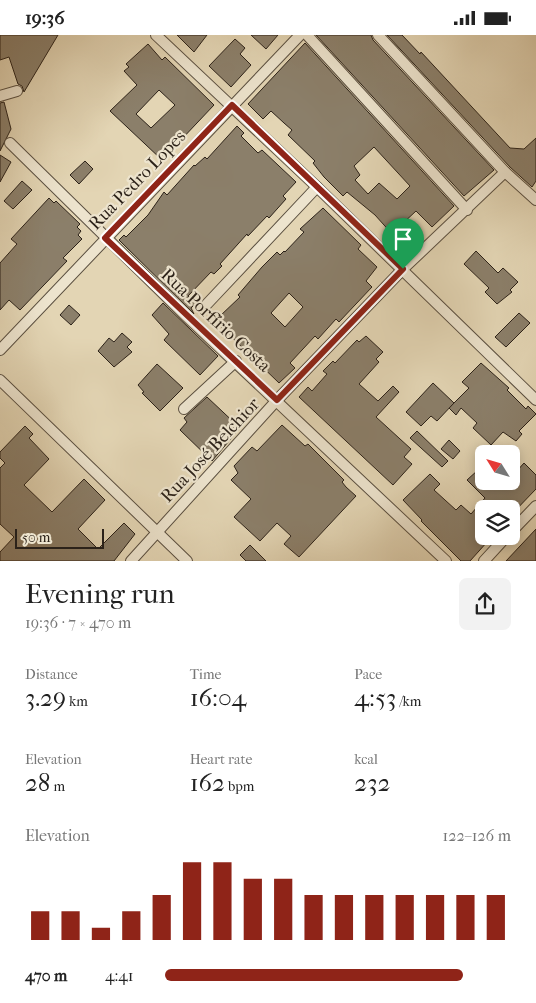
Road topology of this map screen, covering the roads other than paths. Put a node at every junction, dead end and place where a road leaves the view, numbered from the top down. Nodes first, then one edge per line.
1 (156, 35) edge
2 (300, 35) edge
3 (307, 35) edge
4 (378, 35) edge
5 (17, 91) dead end
6 (0, 96) edge
7 (232, 105) junction
8 (10, 143) dead end
9 (505, 172) junction
10 (317, 187) junction
11 (536, 200) edge
12 (467, 209) junction
13 (105, 238) junction
14 (403, 269) junction
15 (206, 304) dead end
16 (0, 350) edge
17 (236, 361) junction
18 (0, 380) edge
19 (277, 400) junction
20 (536, 401) edge
21 (184, 409) dead end
22 (536, 506) edge
23 (520, 523) edge
24 (157, 531) junction
25 (499, 545) edge
26 (131, 561) edge
27 (187, 561) edge
28 (446, 561) edge
29 (484, 561) edge

1 - 7 street
2 - 7 street, Rua Pedro Lopes
3 - 12 street
4 - 9 street
5 - 6 street
7 - 10 street
7 - 13 street, Rua Pedro Lopes
8 - 13 street, Rua Porfírio Costa
9 - 11 street
9 - 12 street, Rua José Belchior
10 - 14 street
10 - 15 street
12 - 14 street, Rua José Belchior
13 - 16 street, Rua Pedro Lopes
13 - 17 street, Rua Porfírio Costa
14 - 19 street, Rua José Belchior
14 - 20 street
17 - 19 street, Rua Porfírio Costa
17 - 21 street
18 - 24 street
19 - 24 street, Rua José Belchior
19 - 28 street, Rua Porfírio Costa
22 - 23 street
24 - 26 street, Rua José Belchior
24 - 27 street
25 - 29 street

